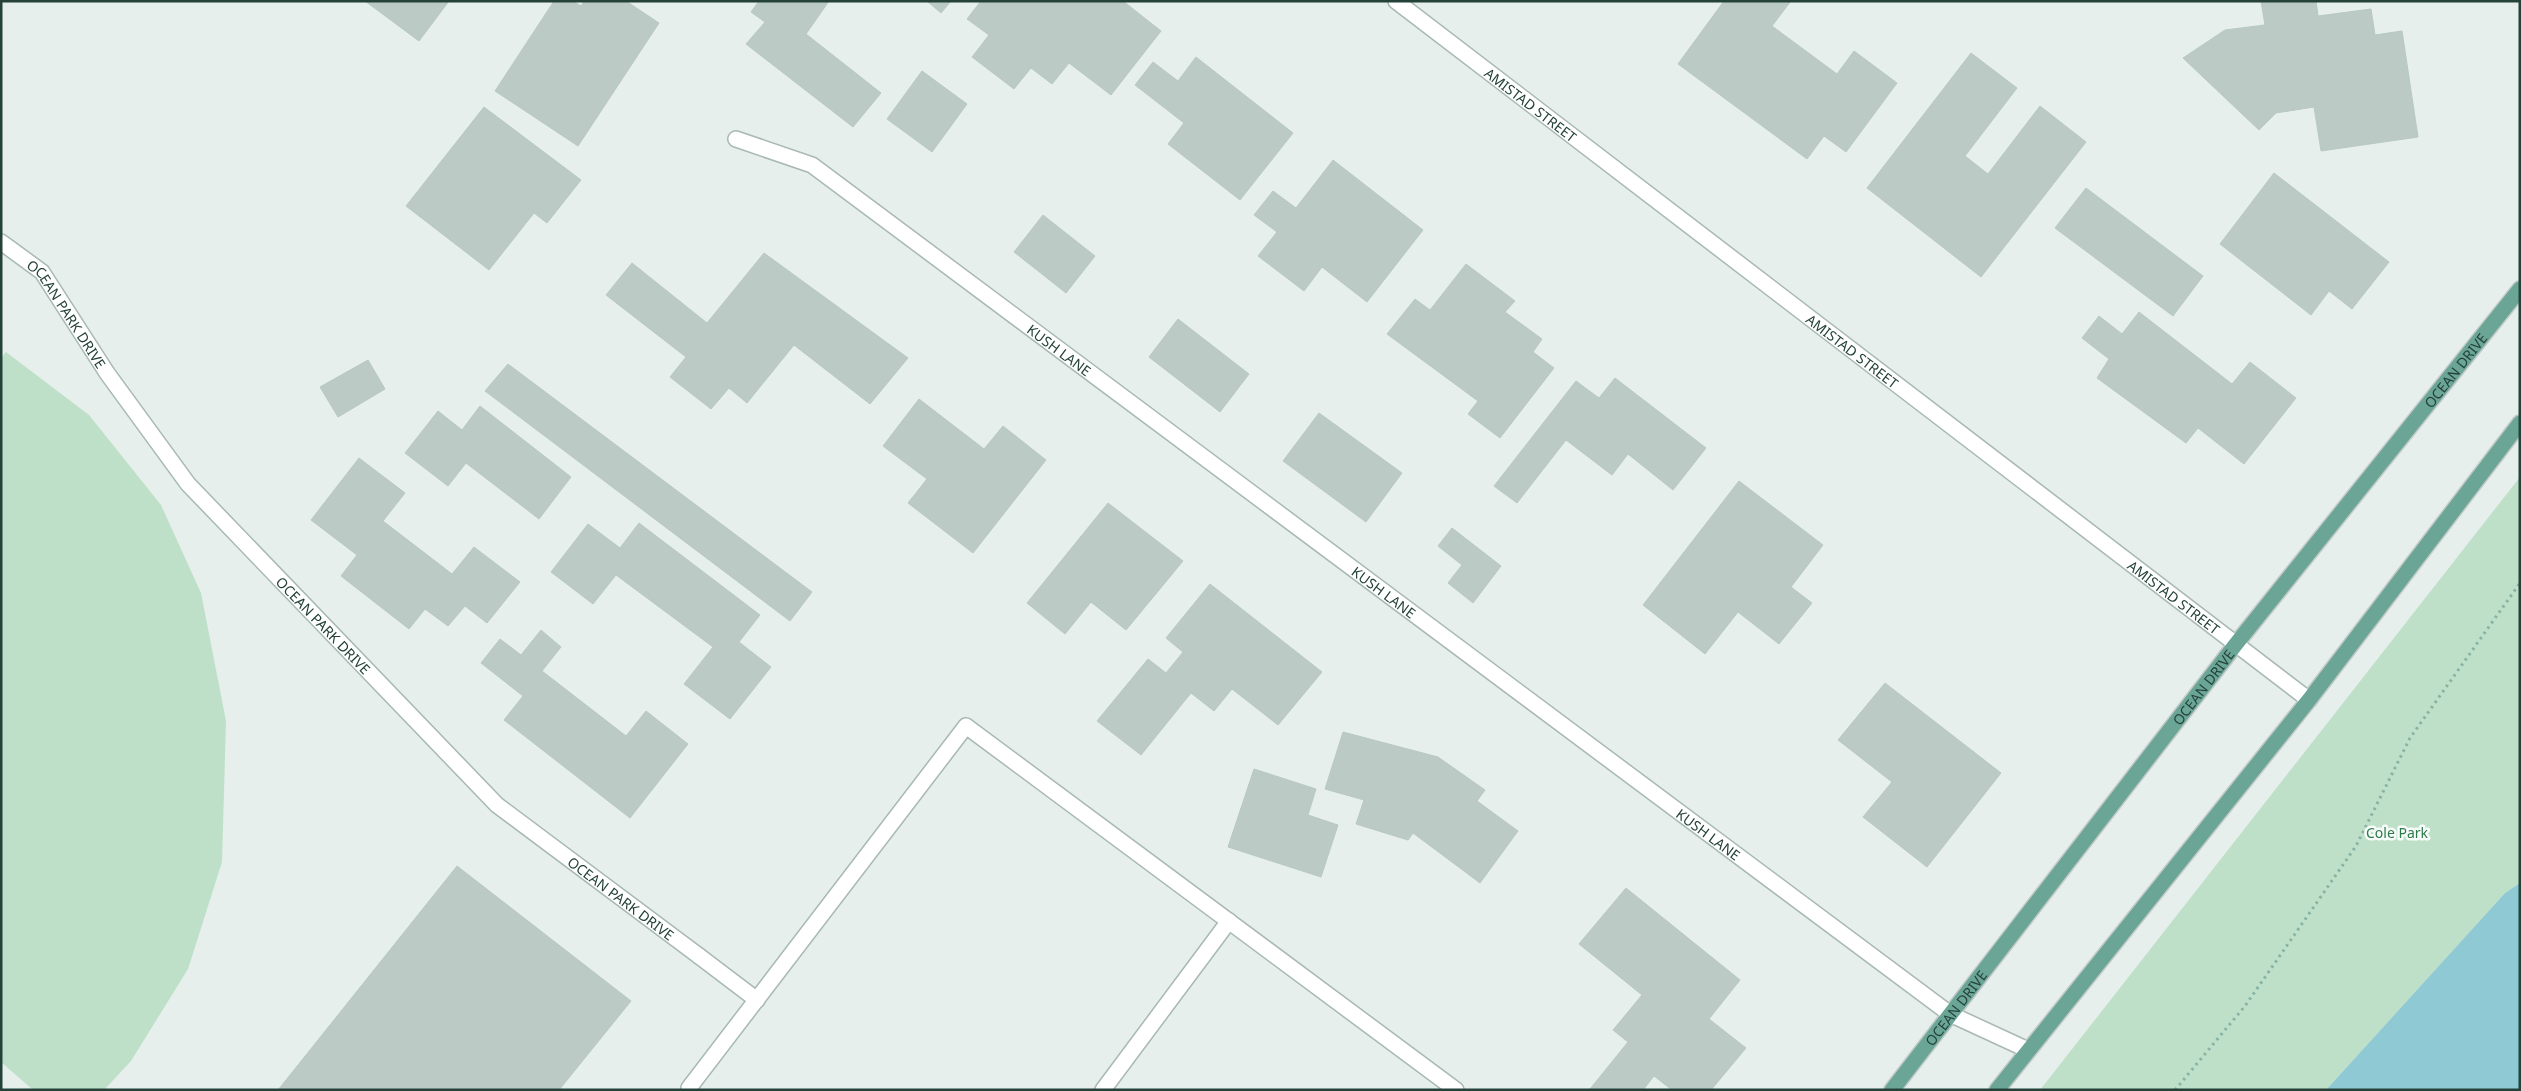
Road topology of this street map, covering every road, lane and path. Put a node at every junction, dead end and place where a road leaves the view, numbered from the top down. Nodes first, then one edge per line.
1 (1396, 1) edge
2 (736, 139) dead end
3 (1, 242) edge
4 (2520, 289) edge
5 (2520, 423) edge
6 (2520, 583) edge
7 (2236, 644) junction
8 (2308, 700) junction
9 (1229, 921) junction
10 (757, 1000) junction
11 (1950, 1014) junction
12 (2028, 1050) junction
13 (691, 1090) edge
14 (1103, 1090) edge
15 (1456, 1090) edge
16 (1892, 1090) edge
17 (1997, 1090) edge
18 (2175, 1090) edge

1 - 7 street, AMISTAD STREET
2 - 11 street, KUSH LANE
3 - 10 street, OCEAN PARK DRIVE
4 - 7 main road, OCEAN DRIVE
5 - 8 main road
6 - 18 path
7 - 8 street, AMISTAD STREET
7 - 11 main road, OCEAN DRIVE
8 - 12 main road
9 - 10 street
9 - 14 street
9 - 15 street
10 - 13 street
11 - 12 street, KUSH LANE
11 - 16 main road, OCEAN DRIVE
12 - 17 main road

